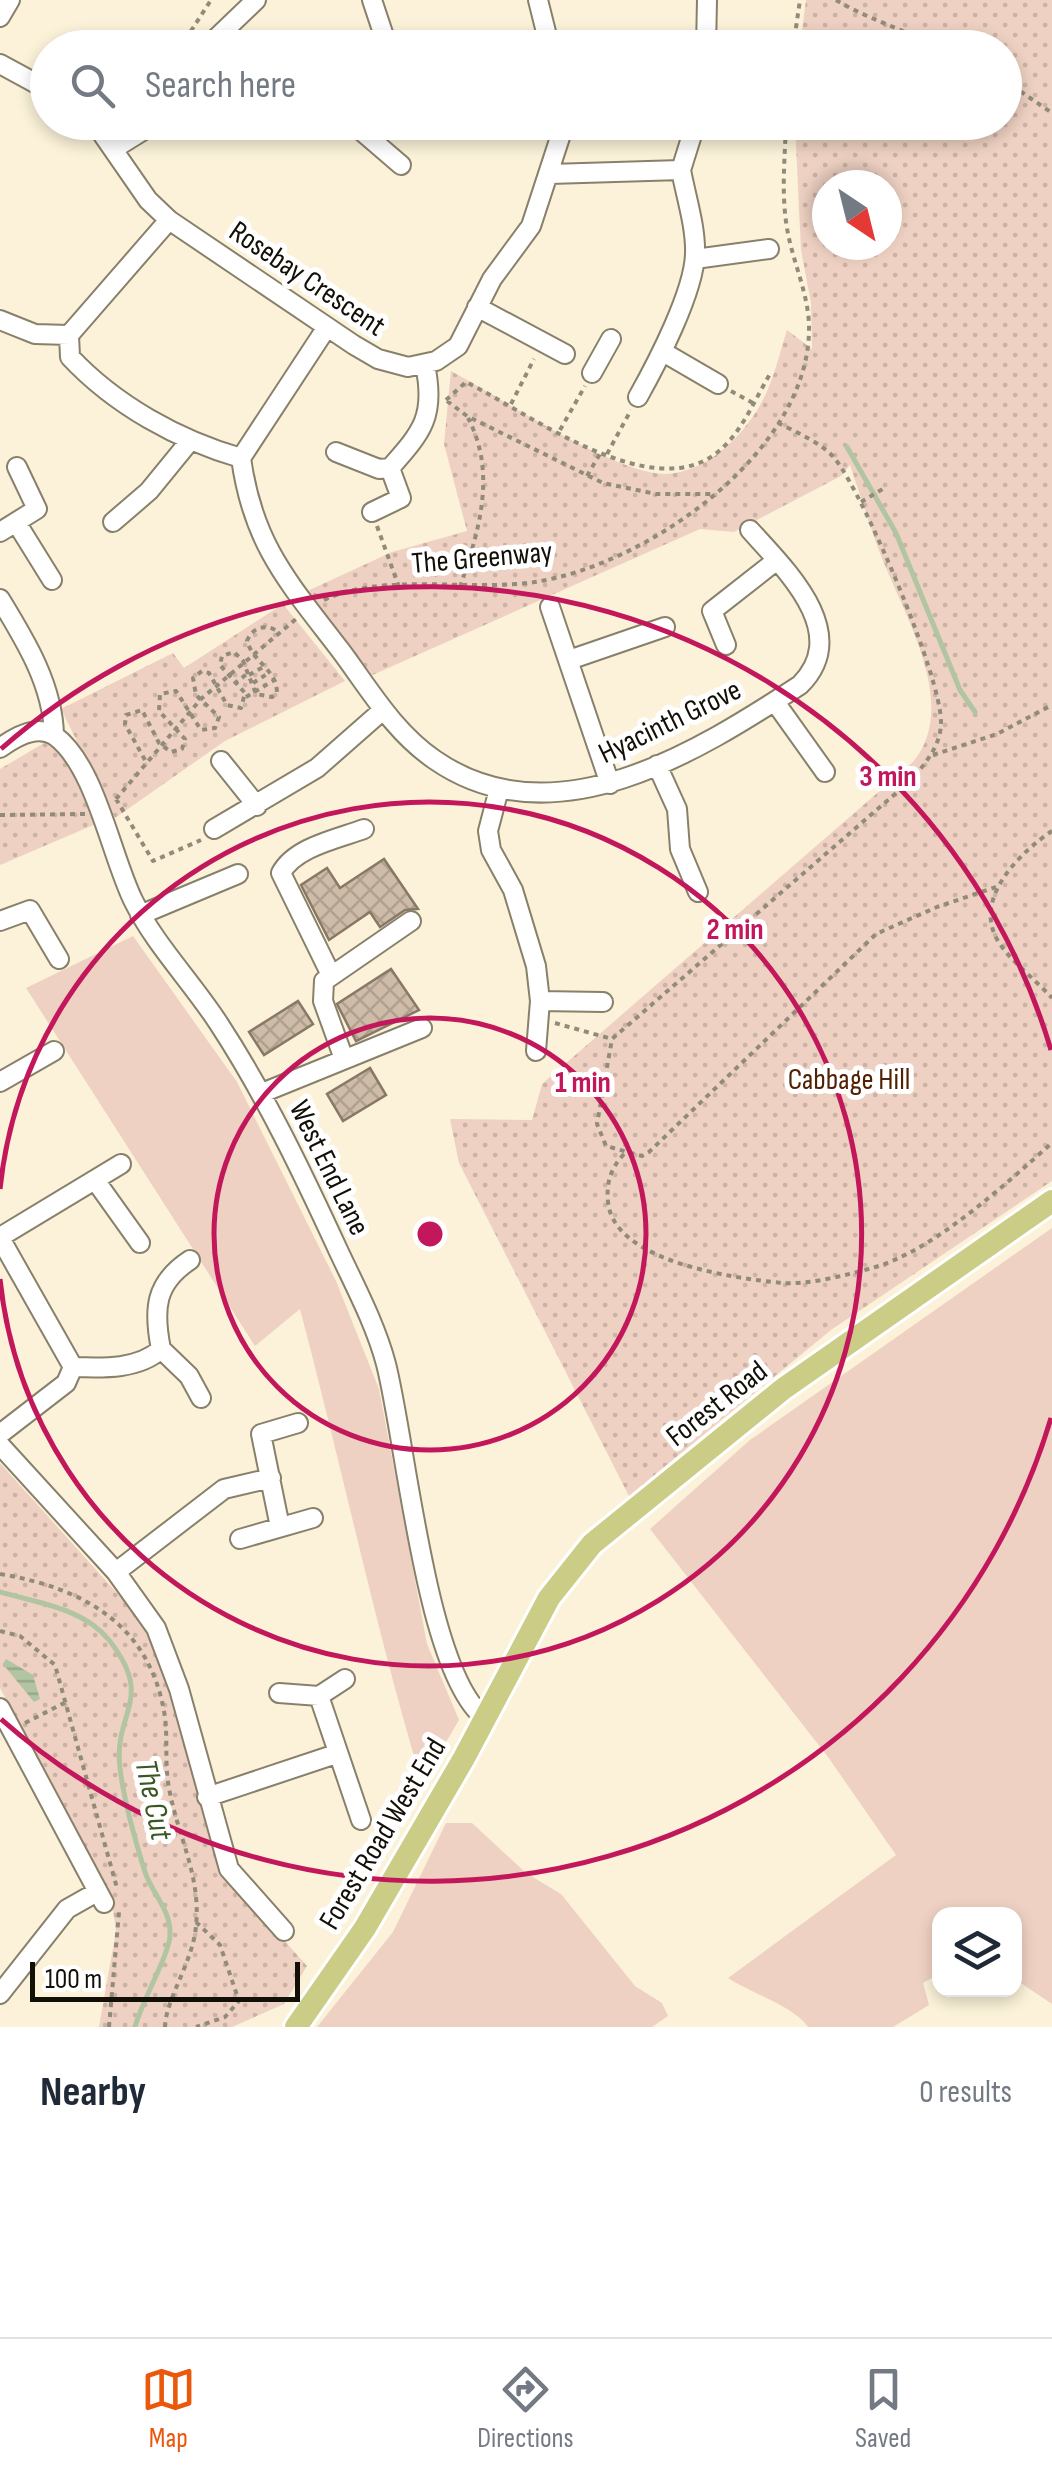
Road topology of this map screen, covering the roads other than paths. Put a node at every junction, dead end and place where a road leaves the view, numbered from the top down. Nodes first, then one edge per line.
1 (10, 0) edge
2 (372, 0) edge
3 (538, 0) edge
4 (708, 0) edge
5 (247, 2) edge
6 (0, 17) edge
7 (222, 30) edge
8 (382, 30) edge
9 (546, 30) edge
10 (707, 30) edge
11 (0, 64) edge
12 (30, 80) edge
13 (109, 140) edge
14 (128, 140) edge
15 (372, 140) edge
16 (560, 140) edge
17 (690, 140) edge
18 (115, 148) junction
19 (402, 165) dead end
20 (681, 170) junction
21 (550, 174) junction
22 (169, 220) junction
23 (769, 249) dead end
24 (696, 259) junction
25 (477, 306) junction
26 (0, 320) edge
27 (327, 326) junction
28 (69, 334) junction
29 (611, 339) dead end
30 (663, 352) junction
31 (565, 354) dead end
32 (425, 365) junction
33 (592, 374) road end
34 (718, 384) road end
35 (638, 397) road end
36 (189, 442) junction
37 (336, 452) dead end
38 (242, 458) junction
39 (17, 467) dead end
40 (390, 468) junction
41 (372, 512) road end
42 (113, 522) dead end
43 (8, 527) edge
44 (750, 530) dead end
45 (778, 560) junction
46 (52, 580) dead end
47 (0, 598) edge
48 (550, 608) dead end
49 (665, 627) dead end
50 (726, 645) dead end
51 (569, 660) junction
52 (775, 702) junction
53 (382, 710) junction
54 (54, 735) junction
55 (0, 748) edge
56 (220, 760) dead end
57 (657, 766) junction
58 (825, 772) dead end
59 (610, 784) junction
60 (499, 789) junction
61 (257, 806) junction
62 (214, 829) road end
63 (364, 829) dead end
64 (238, 874) dead end
65 (698, 892) dead end
66 (140, 915) junction
67 (0, 921) edge
68 (410, 921) dead end
69 (59, 959) dead end
70 (330, 973) junction
71 (603, 1002) dead end
72 (540, 1008) junction
73 (422, 1028) dead end
74 (54, 1051) dead end
75 (536, 1051) dead end
76 (344, 1060) junction
77 (0, 1082) edge
78 (262, 1093) junction
79 (121, 1164) dead end
80 (95, 1180) junction
81 (1052, 1201) edge
82 (0, 1237) edge
83 (140, 1243) dead end
84 (190, 1260) dead end
85 (161, 1349) junction
86 (73, 1367) junction
87 (201, 1398) dead end
88 (298, 1423) dead end
89 (0, 1434) edge
90 (0, 1445) edge
91 (270, 1478) junction
92 (313, 1518) dead end
93 (280, 1527) junction
94 (240, 1540) dead end
95 (116, 1572) junction
96 (345, 1679) dead end
97 (278, 1694) dead end
98 (319, 1696) junction
99 (0, 1708) edge
100 (485, 1718) junction
101 (6, 1732) edge
102 (336, 1754) junction
103 (207, 1796) junction
104 (360, 1820) dead end
105 (284, 1931) dead end
106 (0, 1994) edge
107 (296, 2027) edge

1 - 6 street
2 - 8 street
3 - 9 street
4 - 10 street
5 - 7 street
11 - 12 street
13 - 18 street, Rosebay Crescent
14 - 18 street
15 - 19 street
16 - 21 street
17 - 20 street
18 - 22 street, Rosebay Crescent
20 - 21 street
20 - 24 street
21 - 25 street
22 - 27 street, Rosebay Crescent
22 - 28 street
23 - 24 street
24 - 30 street
25 - 31 street
25 - 32 street
26 - 28 street
27 - 32 street, Rosebay Crescent
27 - 38 street
28 - 36 street
29 - 33 street
30 - 34 street
30 - 35 street
32 - 40 street
36 - 38 street
36 - 42 street
37 - 40 street
38 - 53 street, Hyacinth Grove
39 - 43 street
40 - 41 street
43 - 46 street
44 - 45 street, Hyacinth Grove
45 - 50 street
45 - 52 street, Hyacinth Grove
47 - 54 street
48 - 51 street
49 - 51 street
51 - 59 street
52 - 57 street, Hyacinth Grove
52 - 58 street
53 - 60 street, Hyacinth Grove
53 - 61 street
54 - 55 street
54 - 66 street, West End Lane
56 - 61 street
57 - 59 street, Hyacinth Grove
57 - 65 street
59 - 60 street, Hyacinth Grove
60 - 72 street
61 - 62 street
63 - 70 street
64 - 66 street
66 - 78 street, West End Lane
67 - 69 street
68 - 70 street
70 - 76 street
71 - 72 street
72 - 75 street
73 - 76 street
74 - 77 street
76 - 78 street
78 - 100 street, West End Lane
79 - 80 street
80 - 82 street
80 - 83 street
81 - 100 main road, Forest Road
82 - 86 street
84 - 85 street
85 - 86 street
85 - 87 street
86 - 89 street
88 - 91 street
90 - 95 street
91 - 93 street
91 - 95 street
92 - 93 street
93 - 94 street
95 - 103 street
96 - 98 street
97 - 98 street
98 - 102 street
99 - 101 street
100 - 107 main road, Forest Road West End
101 - 106 street
102 - 103 street
102 - 104 street
103 - 105 street

